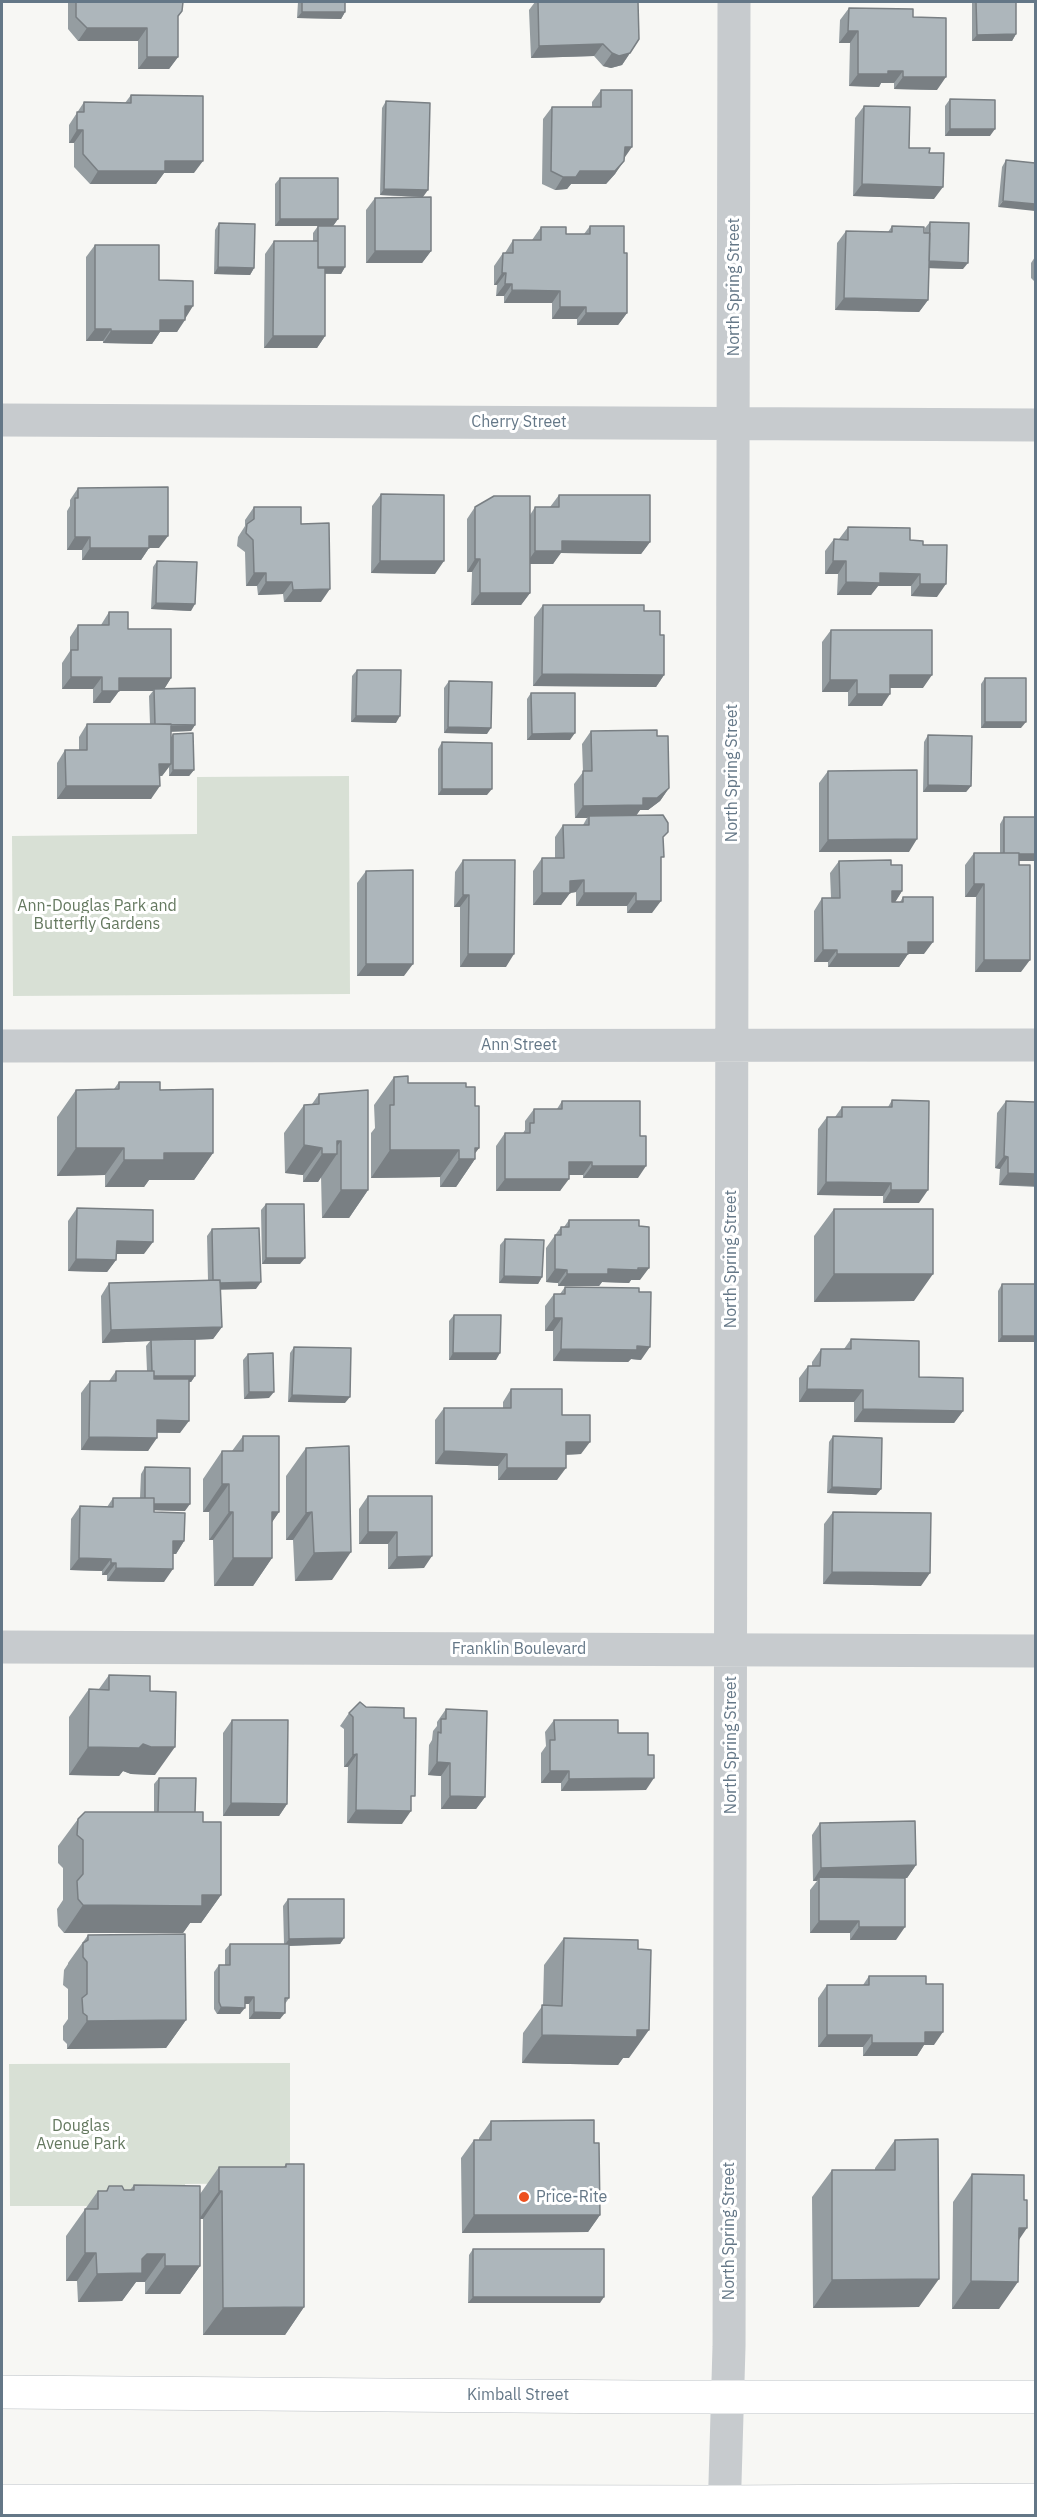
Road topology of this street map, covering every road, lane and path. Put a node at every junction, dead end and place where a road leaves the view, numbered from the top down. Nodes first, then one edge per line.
1 (734, 2) edge
2 (2, 420) edge
3 (734, 423) junction
4 (1035, 425) edge
5 (731, 1044) junction
6 (2, 1046) edge
7 (1035, 1046) edge
8 (2, 1647) edge
9 (731, 1649) junction
10 (1035, 1651) edge
11 (2, 2392) edge
12 (728, 2397) junction
13 (1035, 2397) edge
14 (1035, 2500) edge
15 (2, 2501) edge
16 (724, 2509) edge

1 - 3 street, North Spring Street
2 - 3 street, Cherry Street
3 - 4 street, Cherry Street
3 - 5 street, North Spring Street
5 - 6 street, Ann Street
5 - 7 street, Ann Street
5 - 9 street, North Spring Street
8 - 9 street, Franklin Boulevard
9 - 10 street, Franklin Boulevard
9 - 12 street, North Spring Street
11 - 12 main road, Kimball Street
12 - 13 main road, Kimball Street
12 - 16 street, North Spring Street
14 - 16 main road
15 - 16 main road

